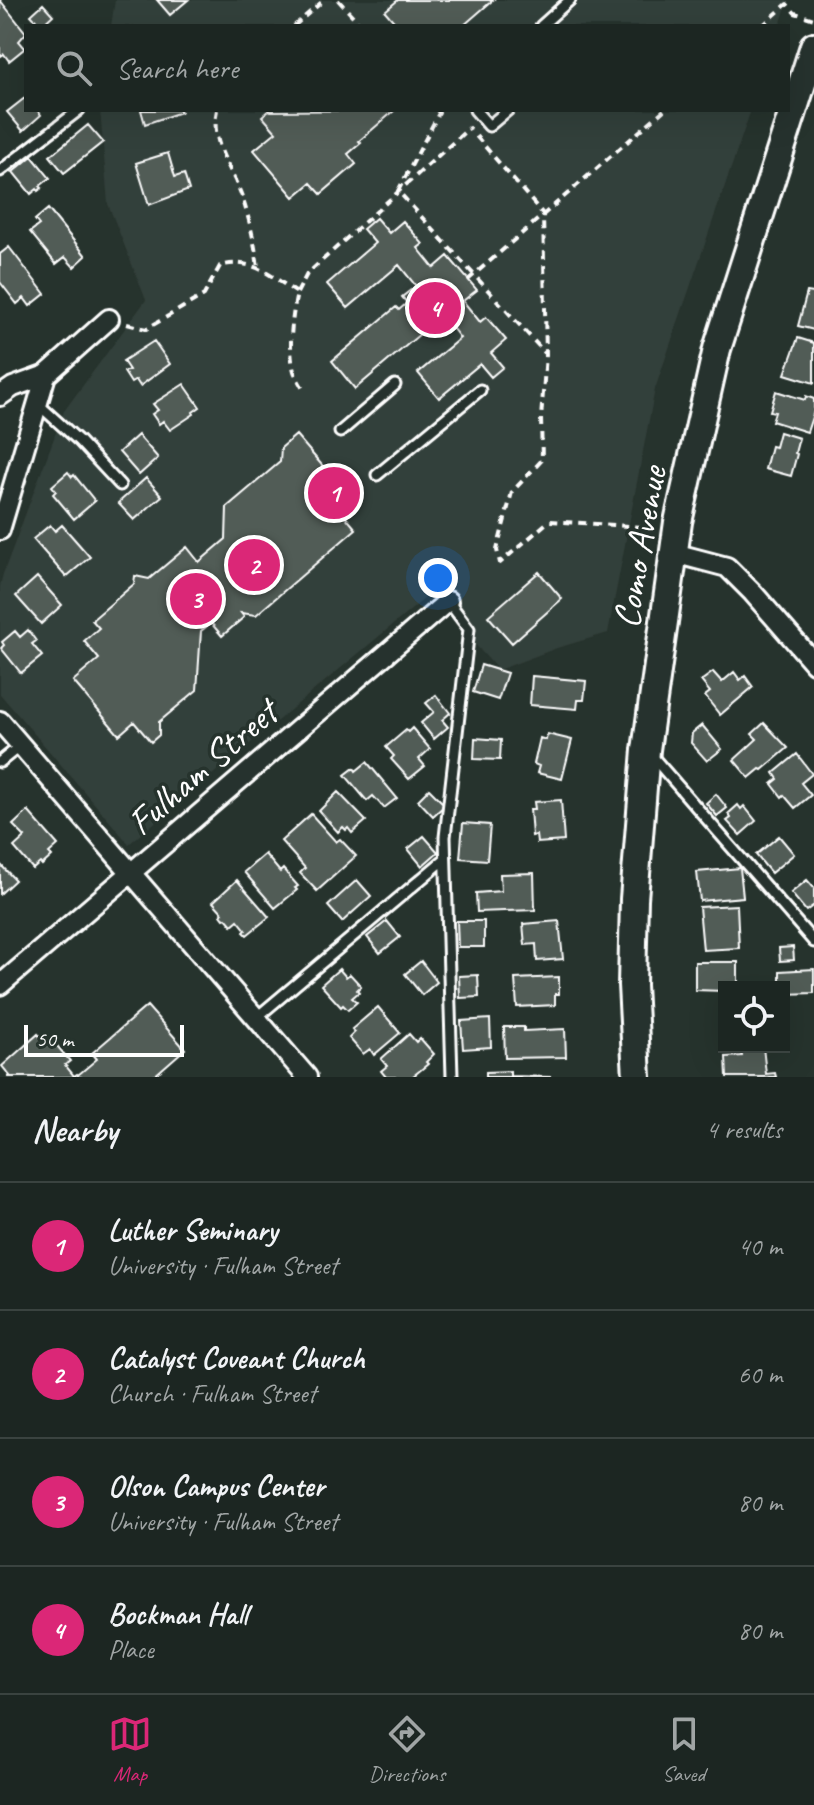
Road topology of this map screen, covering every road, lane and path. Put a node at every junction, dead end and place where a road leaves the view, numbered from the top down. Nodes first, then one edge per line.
1 (324, 0) edge
2 (338, 0) edge
3 (570, 0) edge
4 (814, 19) edge
5 (296, 24) edge
6 (360, 24) edge
7 (543, 24) edge
8 (764, 24) edge
9 (812, 63) edge
10 (76, 112) edge
11 (217, 112) edge
12 (438, 112) edge
13 (477, 112) edge
14 (506, 112) edge
15 (662, 112) edge
16 (0, 171) edge
17 (398, 191) junction
18 (543, 214) junction
19 (258, 268) junction
20 (473, 275) junction
21 (468, 280) dead end
22 (297, 293) junction
23 (109, 319) joint
24 (546, 355) junction
25 (46, 375) junction
26 (395, 385) dead end
27 (303, 389) dead end
28 (480, 390) dead end
29 (0, 396) edge
30 (38, 404) junction
31 (340, 432) dead end
32 (377, 475) dead end
33 (120, 485) dead end
34 (644, 527) dead end
35 (0, 530) edge
36 (674, 553) junction
37 (448, 601) joint
38 (814, 663) edge
39 (0, 721) edge
40 (21, 745) junction
41 (646, 750) junction
42 (0, 762) edge
43 (445, 859) junction
44 (131, 873) junction
45 (814, 942) edge
46 (0, 985) edge
47 (256, 1018) junction
48 (307, 1077) edge
49 (452, 1077) edge
50 (637, 1077) edge

1 - 5 path
2 - 6 path
3 - 7 lane
4 - 8 path
9 - 36 main road, Como Avenue
10 - 16 lane
11 - 19 path
12 - 17 path
13 - 14 lane
15 - 18 path
17 - 18 path
17 - 20 path
17 - 22 path
18 - 20 path
18 - 24 path
19 - 22 path
19 - 23 path
20 - 21 path
20 - 24 path
22 - 27 path
23 - 25 street
24 - 34 path
25 - 29 street
25 - 30 street
26 - 31 lane
28 - 32 lane
30 - 33 lane
30 - 35 street
36 - 38 street
36 - 41 main road, Como Avenue
37 - 43 lane
37 - 44 street, Fulham Street
39 - 40 street
40 - 42 lane
40 - 44 street
41 - 45 lane
41 - 50 main road, Como Avenue
43 - 47 lane
43 - 49 lane
44 - 46 street, Fulham Street
44 - 47 street
47 - 48 street

